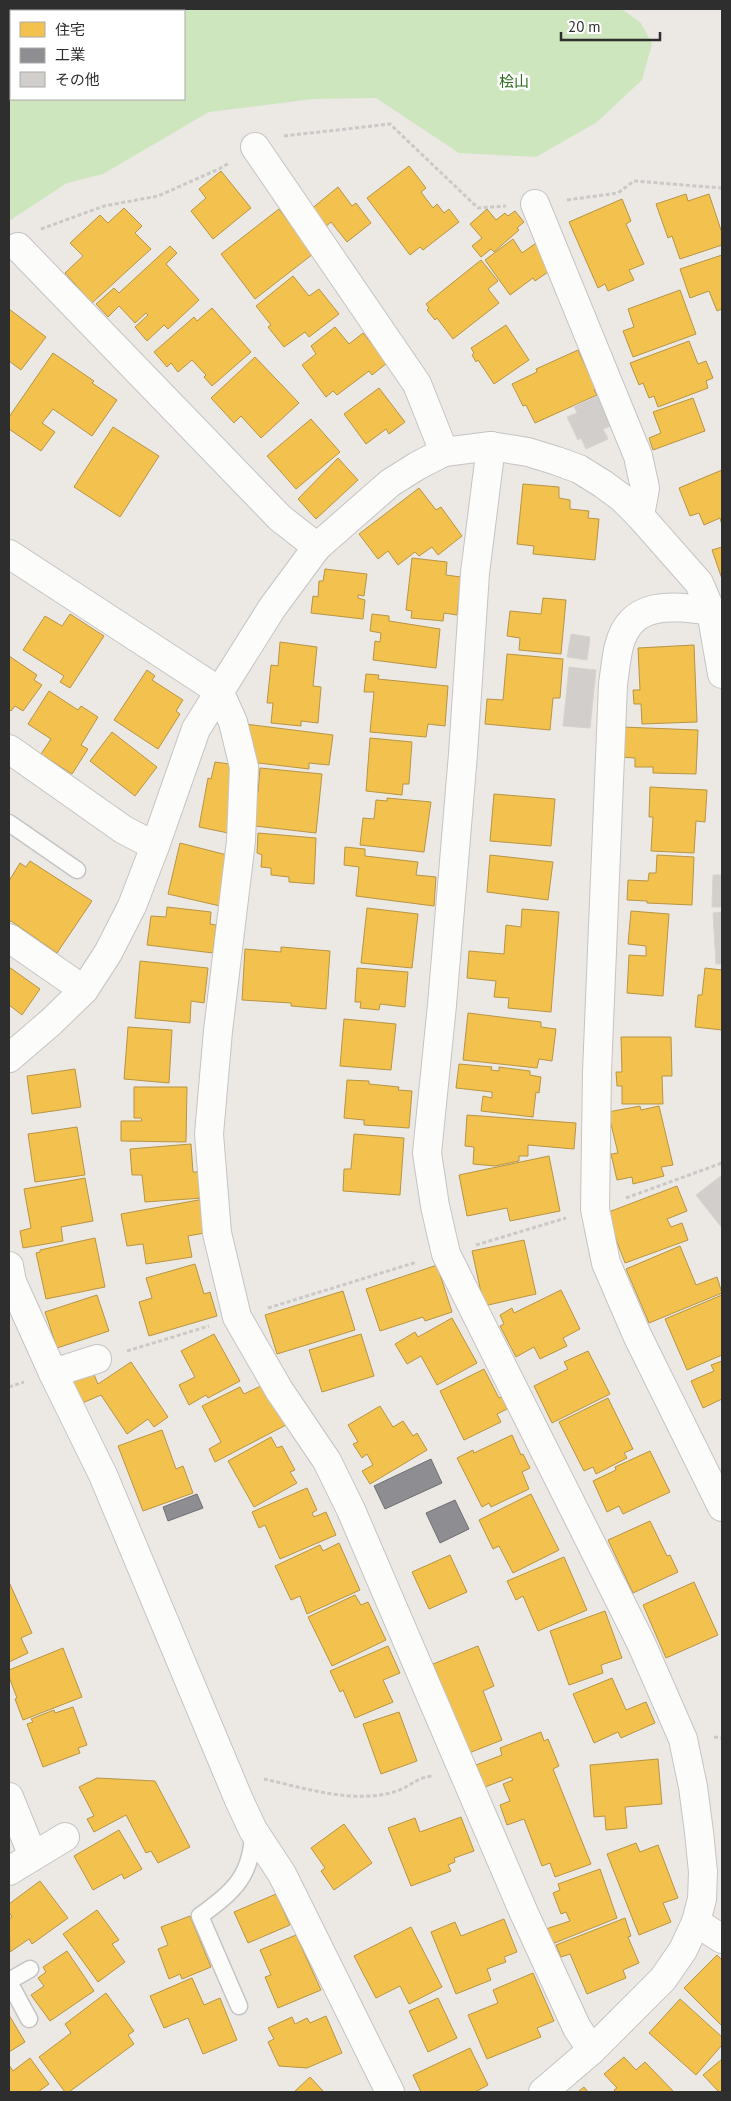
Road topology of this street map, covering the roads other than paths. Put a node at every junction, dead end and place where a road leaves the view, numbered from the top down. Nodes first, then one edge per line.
1 (255, 147) road end
2 (535, 204) road end
3 (18, 247) road end
4 (491, 446) junction
5 (444, 452) junction
6 (640, 516) junction
7 (317, 547) junction
8 (9, 554) edge
9 (711, 611) junction
10 (722, 674) edge
11 (219, 691) junction
12 (9, 749) edge
13 (11, 829) edge
14 (156, 846) junction
15 (77, 870) dead end
16 (9, 938) edge
17 (84, 990) junction
18 (9, 1058) edge
19 (9, 1266) edge
20 (97, 1360) road end
21 (53, 1373) junction
22 (722, 1507) edge
23 (9, 1797) edge
24 (253, 1830) junction
25 (65, 1837) dead end
26 (33, 1856) junction
27 (9, 1872) edge
28 (696, 1922) junction
29 (722, 1940) edge
30 (30, 1969) dead end
31 (9, 1981) edge
32 (239, 2006) dead end
33 (29, 2019) dead end
34 (592, 2050) junction
35 (390, 2092) edge
36 (543, 2092) edge

1 - 5 street
2 - 6 street
3 - 7 street
4 - 5 street
4 - 6 street
4 - 28 street
5 - 7 street
6 - 9 street
7 - 11 street
8 - 11 street
9 - 10 street
9 - 22 street
11 - 14 street
11 - 34 street
12 - 14 street
13 - 15 lane
14 - 17 street
16 - 17 street
17 - 18 street
19 - 21 street
20 - 21 street
21 - 24 street
23 - 26 street
24 - 32 lane
24 - 35 street
25 - 26 street
26 - 27 street
28 - 29 street
28 - 34 street
30 - 31 lane
31 - 33 lane
34 - 36 street

